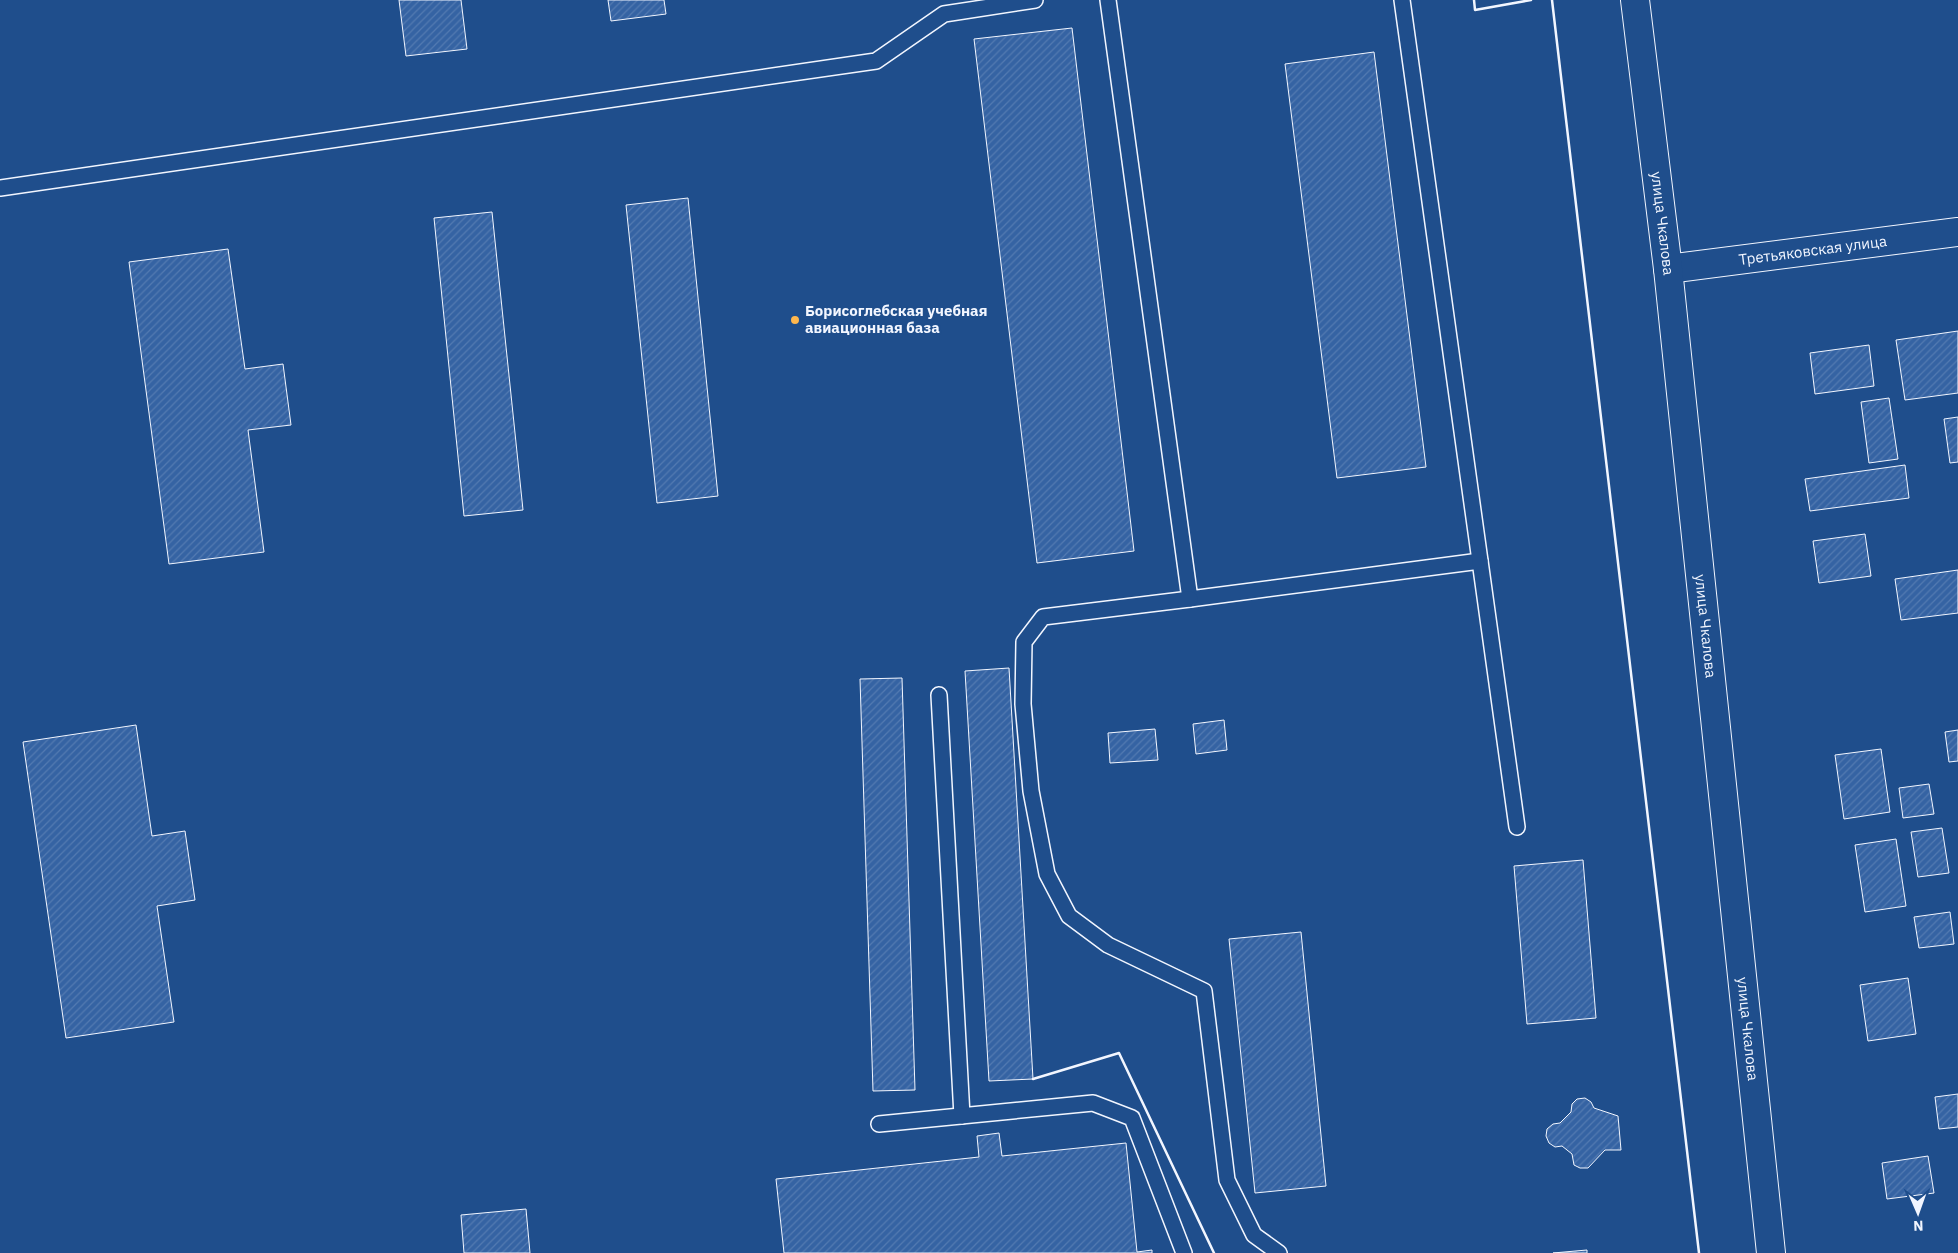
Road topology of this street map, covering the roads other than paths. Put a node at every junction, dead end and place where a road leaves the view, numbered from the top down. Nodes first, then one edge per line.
1 (1035, 0) edge
2 (1108, 0) edge
3 (1402, 0) edge
4 (1635, 0) edge
5 (0, 188) edge
6 (1958, 232) edge
7 (1668, 269) junction
8 (1480, 561) junction
9 (1190, 599) junction
10 (939, 695) dead end
11 (1517, 827) dead end
12 (962, 1116) junction
13 (879, 1124) dead end
14 (1184, 1253) edge
15 (1279, 1253) edge
16 (1771, 1253) edge

1 - 5 lane
2 - 9 lane
3 - 8 lane
4 - 7 street, улица Чкалова
6 - 7 street, Третьяковская улица
7 - 16 street, улица Чкалова
8 - 9 lane
8 - 11 lane
9 - 15 lane
10 - 12 lane
12 - 13 lane
12 - 14 lane

